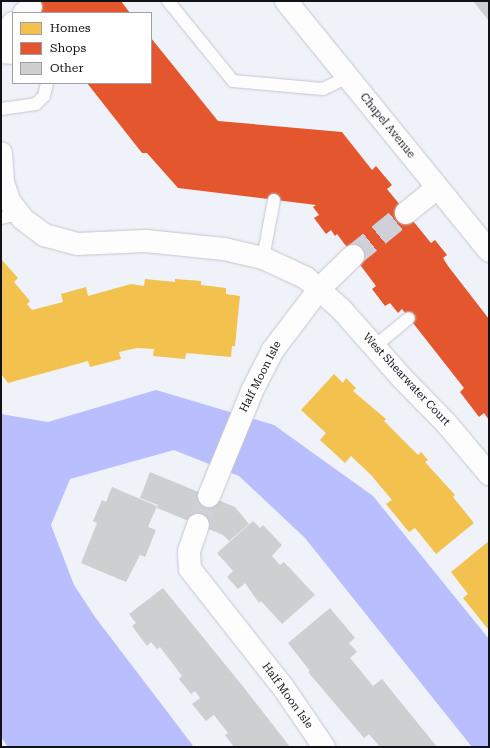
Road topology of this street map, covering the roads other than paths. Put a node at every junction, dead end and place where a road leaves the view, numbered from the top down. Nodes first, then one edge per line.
1 (168, 1) edge
2 (286, 1) edge
3 (12, 25) edge
4 (1, 50) edge
5 (1, 58) edge
6 (12, 58) edge
7 (348, 77) junction
8 (47, 84) edge
9 (1, 109) edge
10 (1, 153) edge
11 (437, 188) junction
12 (274, 200) dead end
13 (406, 213) tunnel mouth
14 (10, 216) edge
15 (489, 251) edge
16 (353, 256) tunnel mouth
17 (263, 258) junction
18 (320, 288) junction
19 (409, 318) dead end
20 (374, 347) junction
21 (489, 474) edge
22 (212, 487) tunnel mouth
23 (198, 525) tunnel mouth
24 (324, 747) edge

1 - 7 lane
2 - 7 street, Chapel Avenue
3 - 4 street
5 - 6 lane
7 - 11 street, Chapel Avenue
8 - 9 lane
10 - 14 street
11 - 13 street
11 - 15 street, Chapel Avenue
12 - 17 lane
14 - 17 street, West Shearwater Court
16 - 18 street, Half Moon Isle
17 - 18 street, West Shearwater Court
18 - 20 street, West Shearwater Court
18 - 22 street, Half Moon Isle
19 - 20 lane
20 - 21 street, West Shearwater Court
23 - 24 street, Half Moon Isle

